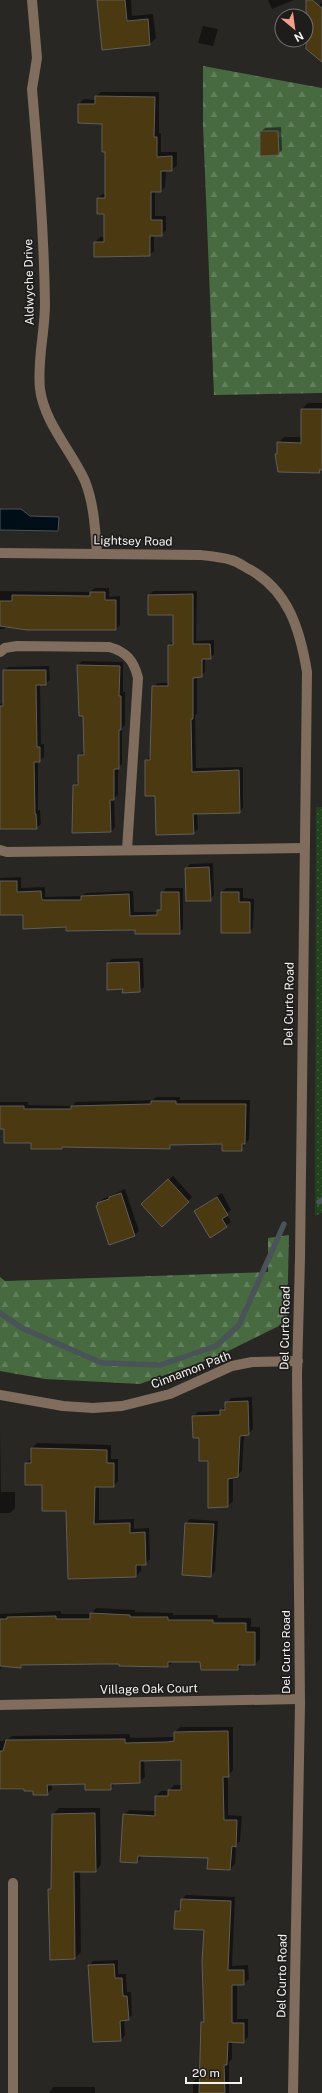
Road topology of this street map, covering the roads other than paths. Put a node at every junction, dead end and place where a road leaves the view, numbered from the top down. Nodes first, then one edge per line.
1 (32, 0) edge
2 (0, 553) edge
3 (97, 553) junction
4 (262, 575) joint
5 (0, 652) edge
6 (304, 848) junction
7 (0, 850) edge
8 (128, 850) junction
9 (298, 1362) junction
10 (0, 1395) edge
11 (299, 1699) junction
12 (0, 1705) edge
13 (13, 1883) dead end
14 (13, 2093) edge
15 (293, 2093) edge

1 - 3 street, Aldwyche Drive
2 - 3 street, Lightsey Road
3 - 4 street, Lightsey Road
4 - 6 street, Del Curto Road
5 - 8 street
6 - 8 street
6 - 9 street, Del Curto Road
7 - 8 street
9 - 10 street, Cinnamon Path
9 - 11 street, Del Curto Road
11 - 12 street, Village Oak Court
11 - 15 street, Del Curto Road
13 - 14 street

